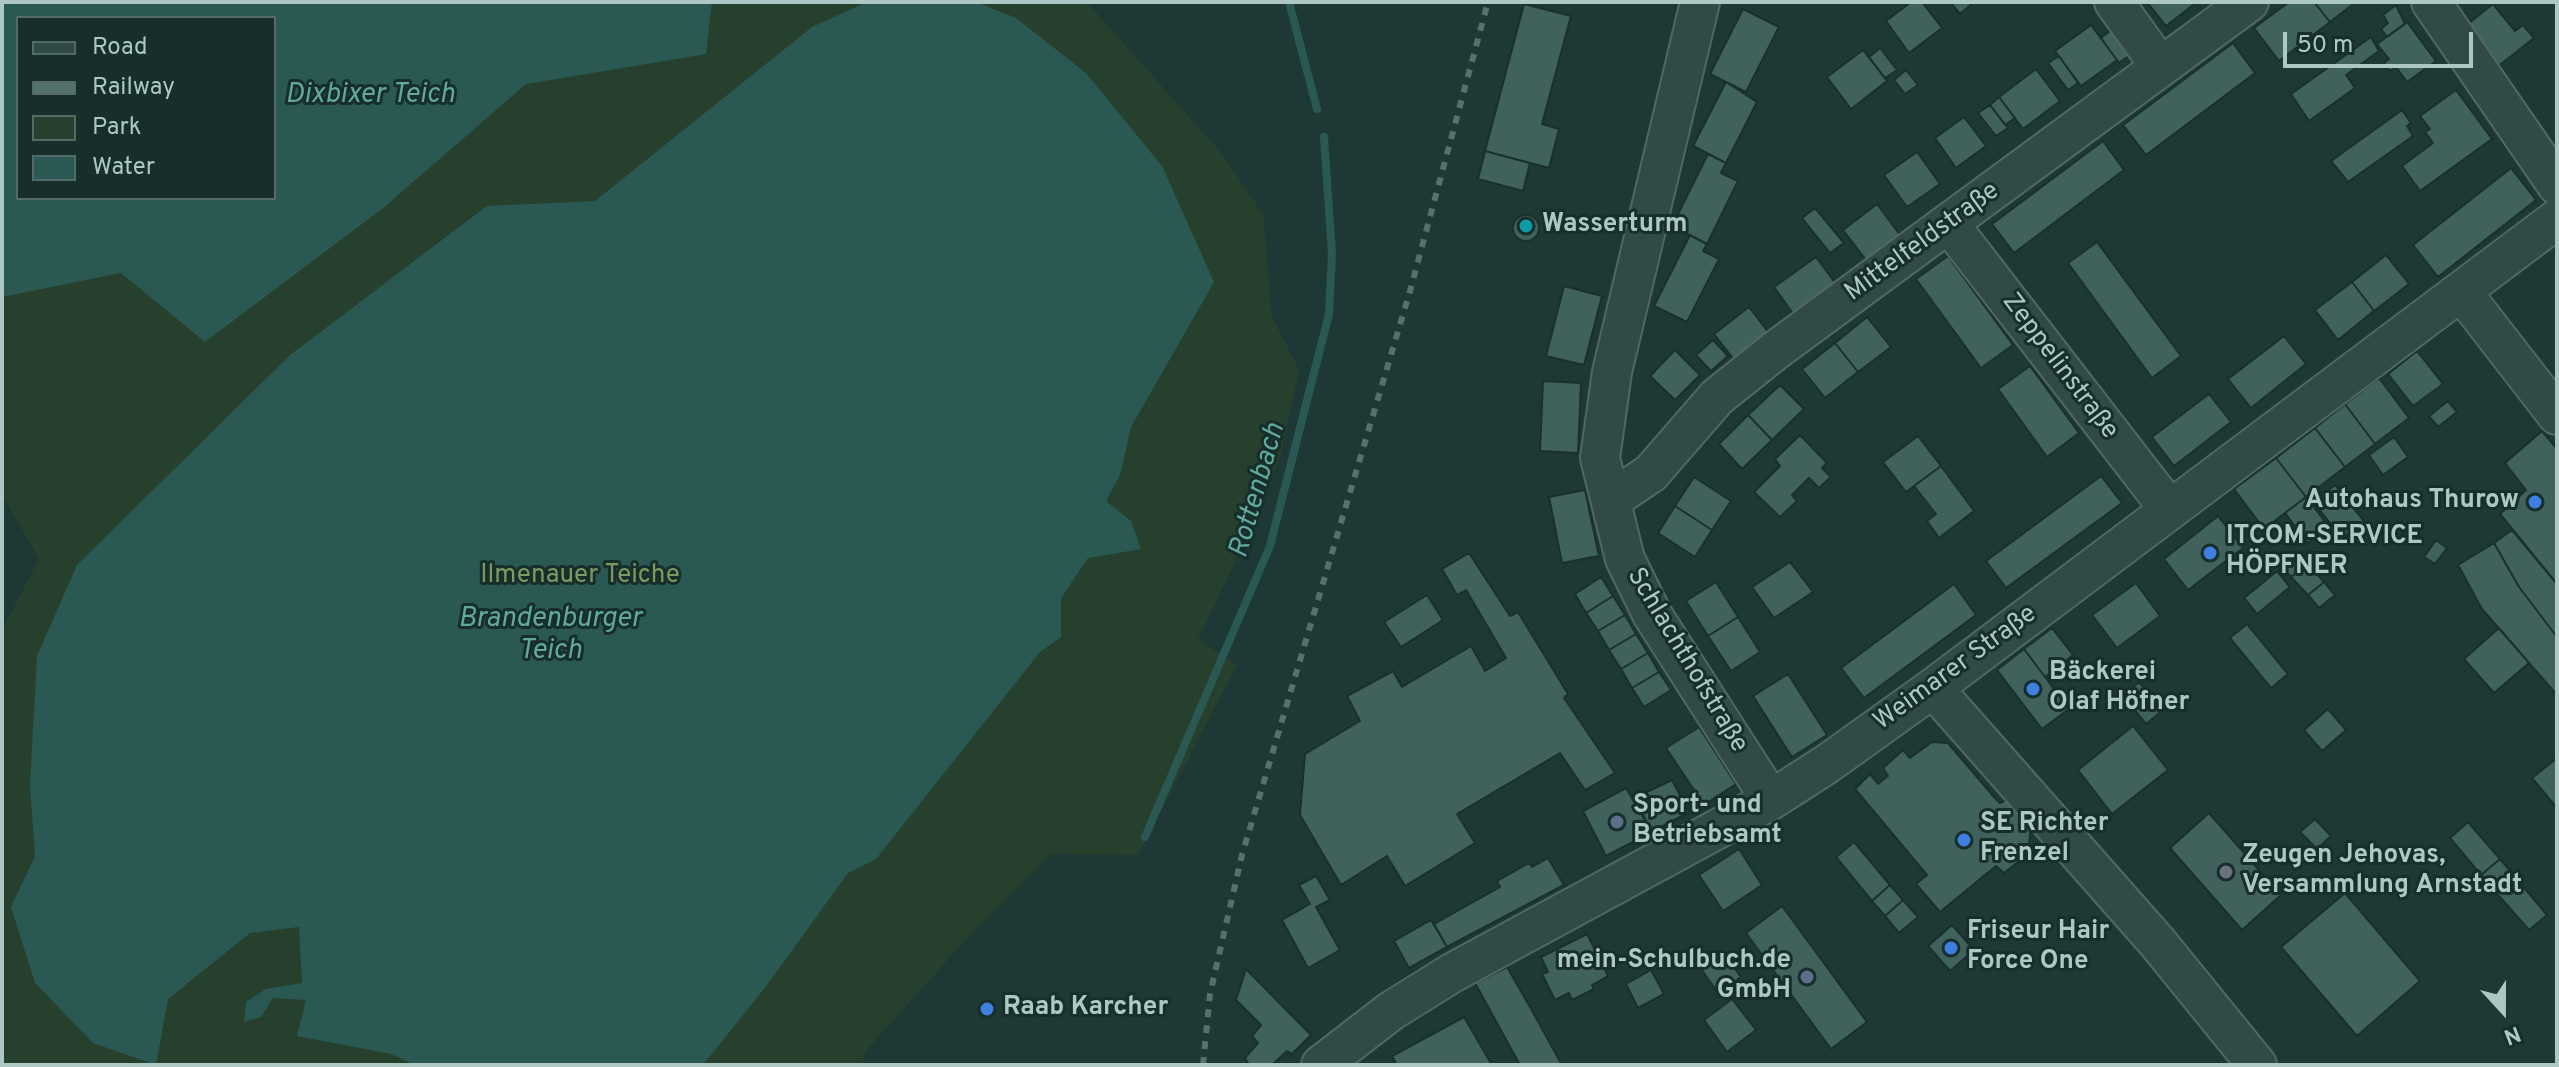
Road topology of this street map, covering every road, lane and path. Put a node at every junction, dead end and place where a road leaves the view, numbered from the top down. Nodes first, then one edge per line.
1 (1700, 2) edge
2 (2114, 2) edge
3 (2249, 2) edge
4 (2431, 2) edge
5 (2160, 66) junction
6 (2557, 185) edge
7 (2557, 219) edge
8 (1949, 224) junction
9 (2461, 291) junction
10 (2557, 415) edge
11 (1611, 500) junction
12 (2170, 510) junction
13 (1933, 688) junction
14 (1771, 800) junction
15 (1321, 1065) edge
16 (2257, 1065) edge

1 - 11 street, Schlachthofstraße
2 - 5 street
3 - 5 street, Mittelfeldstraße
4 - 6 street
5 - 8 street, Mittelfeldstraße
7 - 9 street, Weimarer Straße
8 - 11 street, Mittelfeldstraße
8 - 12 street, Zeppelinstraße
9 - 10 street
9 - 12 street, Weimarer Straße
11 - 14 street, Schlachthofstraße
12 - 13 street, Weimarer Straße
13 - 14 street, Weimarer Straße
13 - 16 street
14 - 15 street, Weimarer Straße

